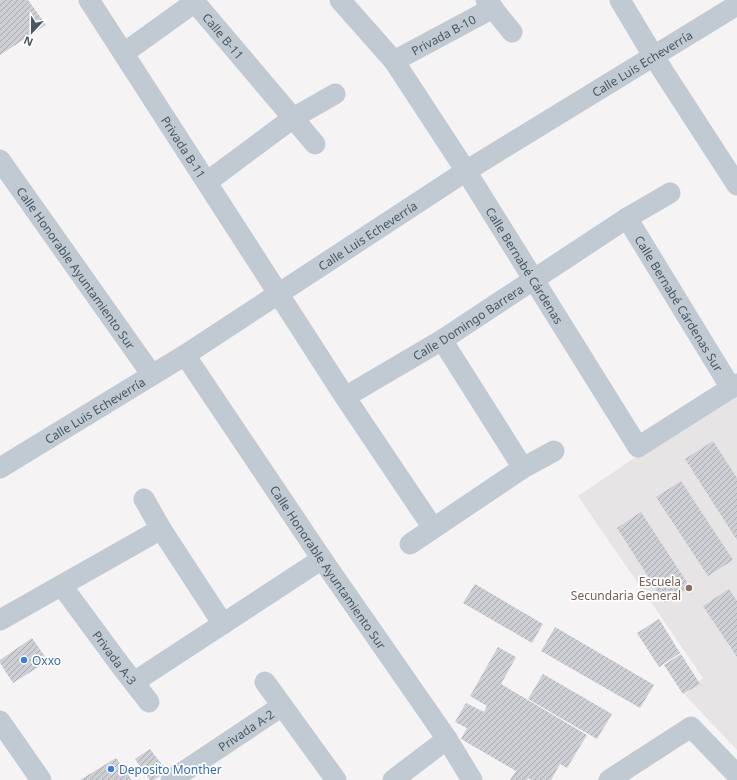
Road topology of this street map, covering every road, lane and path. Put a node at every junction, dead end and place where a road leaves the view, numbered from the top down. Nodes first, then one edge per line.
1 (89, 0) edge
2 (340, 0) edge
3 (620, 0) edge
4 (194, 1) edge
5 (489, 4) edge
6 (737, 5) edge
7 (512, 32) dead end
8 (124, 53) junction
9 (654, 57) junction
10 (394, 61) junction
11 (335, 94) dead end
12 (293, 118) junction
13 (314, 144) dead end
14 (0, 160) edge
15 (731, 160) edge
16 (466, 171) junction
17 (207, 182) junction
18 (737, 185) edge
19 (670, 193) dead end
20 (627, 218) junction
21 (534, 280) junction
22 (279, 293) junction
23 (442, 340) junction
24 (185, 355) junction
25 (152, 375) junction
26 (734, 386) edge
27 (345, 397) junction
28 (554, 451) dead end
29 (0, 468) edge
30 (523, 468) junction
31 (144, 499) dead end
32 (433, 528) junction
33 (161, 529) junction
34 (410, 544) dead end
35 (322, 559) junction
36 (62, 586) junction
37 (0, 620) edge
38 (223, 624) junction
39 (134, 682) junction
40 (265, 682) dead end
41 (149, 702) dead end
42 (282, 706) junction
43 (0, 721) edge
44 (447, 739) junction
45 (194, 774) edge
46 (737, 775) edge
47 (41, 780) edge
48 (171, 780) edge
49 (336, 780) edge
50 (392, 780) edge
51 (472, 780) edge
52 (609, 780) edge

1 - 8 street, Privada B-11
2 - 10 street, Calle Bernabé Cárdenas
3 - 9 street
4 - 8 street, Calle B-11
4 - 12 street, Calle B-11
5 - 7 street, Privada B-10
5 - 10 street, Privada B-10
6 - 9 street, Calle Luis Echeverría
8 - 17 street, Privada B-11
9 - 15 street
9 - 16 street, Calle Luis Echeverría
10 - 16 street, Calle Bernabé Cárdenas
11 - 12 street
12 - 13 street
12 - 17 street
14 - 25 street, Calle Honorable Ayuntamiento Sur
15 - 18 street
16 - 21 street, Calle Bernabé Cárdenas
16 - 22 street, Calle Luis Echeverría
17 - 22 street, Privada B-11
19 - 20 street, Calle Domingo Barrera
20 - 21 street, Calle Domingo Barrera
20 - 26 street, Calle Bernabé Cárdenas Sur
21 - 23 street, Calle Domingo Barrera
21 - 26 street, Calle Bernabé Cárdenas
22 - 24 street, Calle Luis Echeverría
22 - 27 street
23 - 27 street, Calle Domingo Barrera
23 - 30 street
24 - 25 street, Calle Luis Echeverría
24 - 35 street, Calle Honorable Ayuntamiento Sur
25 - 29 street, Calle Luis Echeverría
27 - 32 street
28 - 30 street
30 - 32 street
31 - 33 street
32 - 34 street
33 - 36 street
33 - 38 street
35 - 38 street, Privada A-3
35 - 44 street, Calle Honorable Ayuntamiento Sur
36 - 37 street
36 - 39 street, Privada A-3
38 - 39 street, Privada A-3
39 - 41 street
40 - 42 street
42 - 45 street, Privada A-2
42 - 49 street
43 - 47 street
44 - 50 street
44 - 51 street, Calle Honorable Ayuntamiento Sur
45 - 48 street, Privada A-2
46 - 52 street

